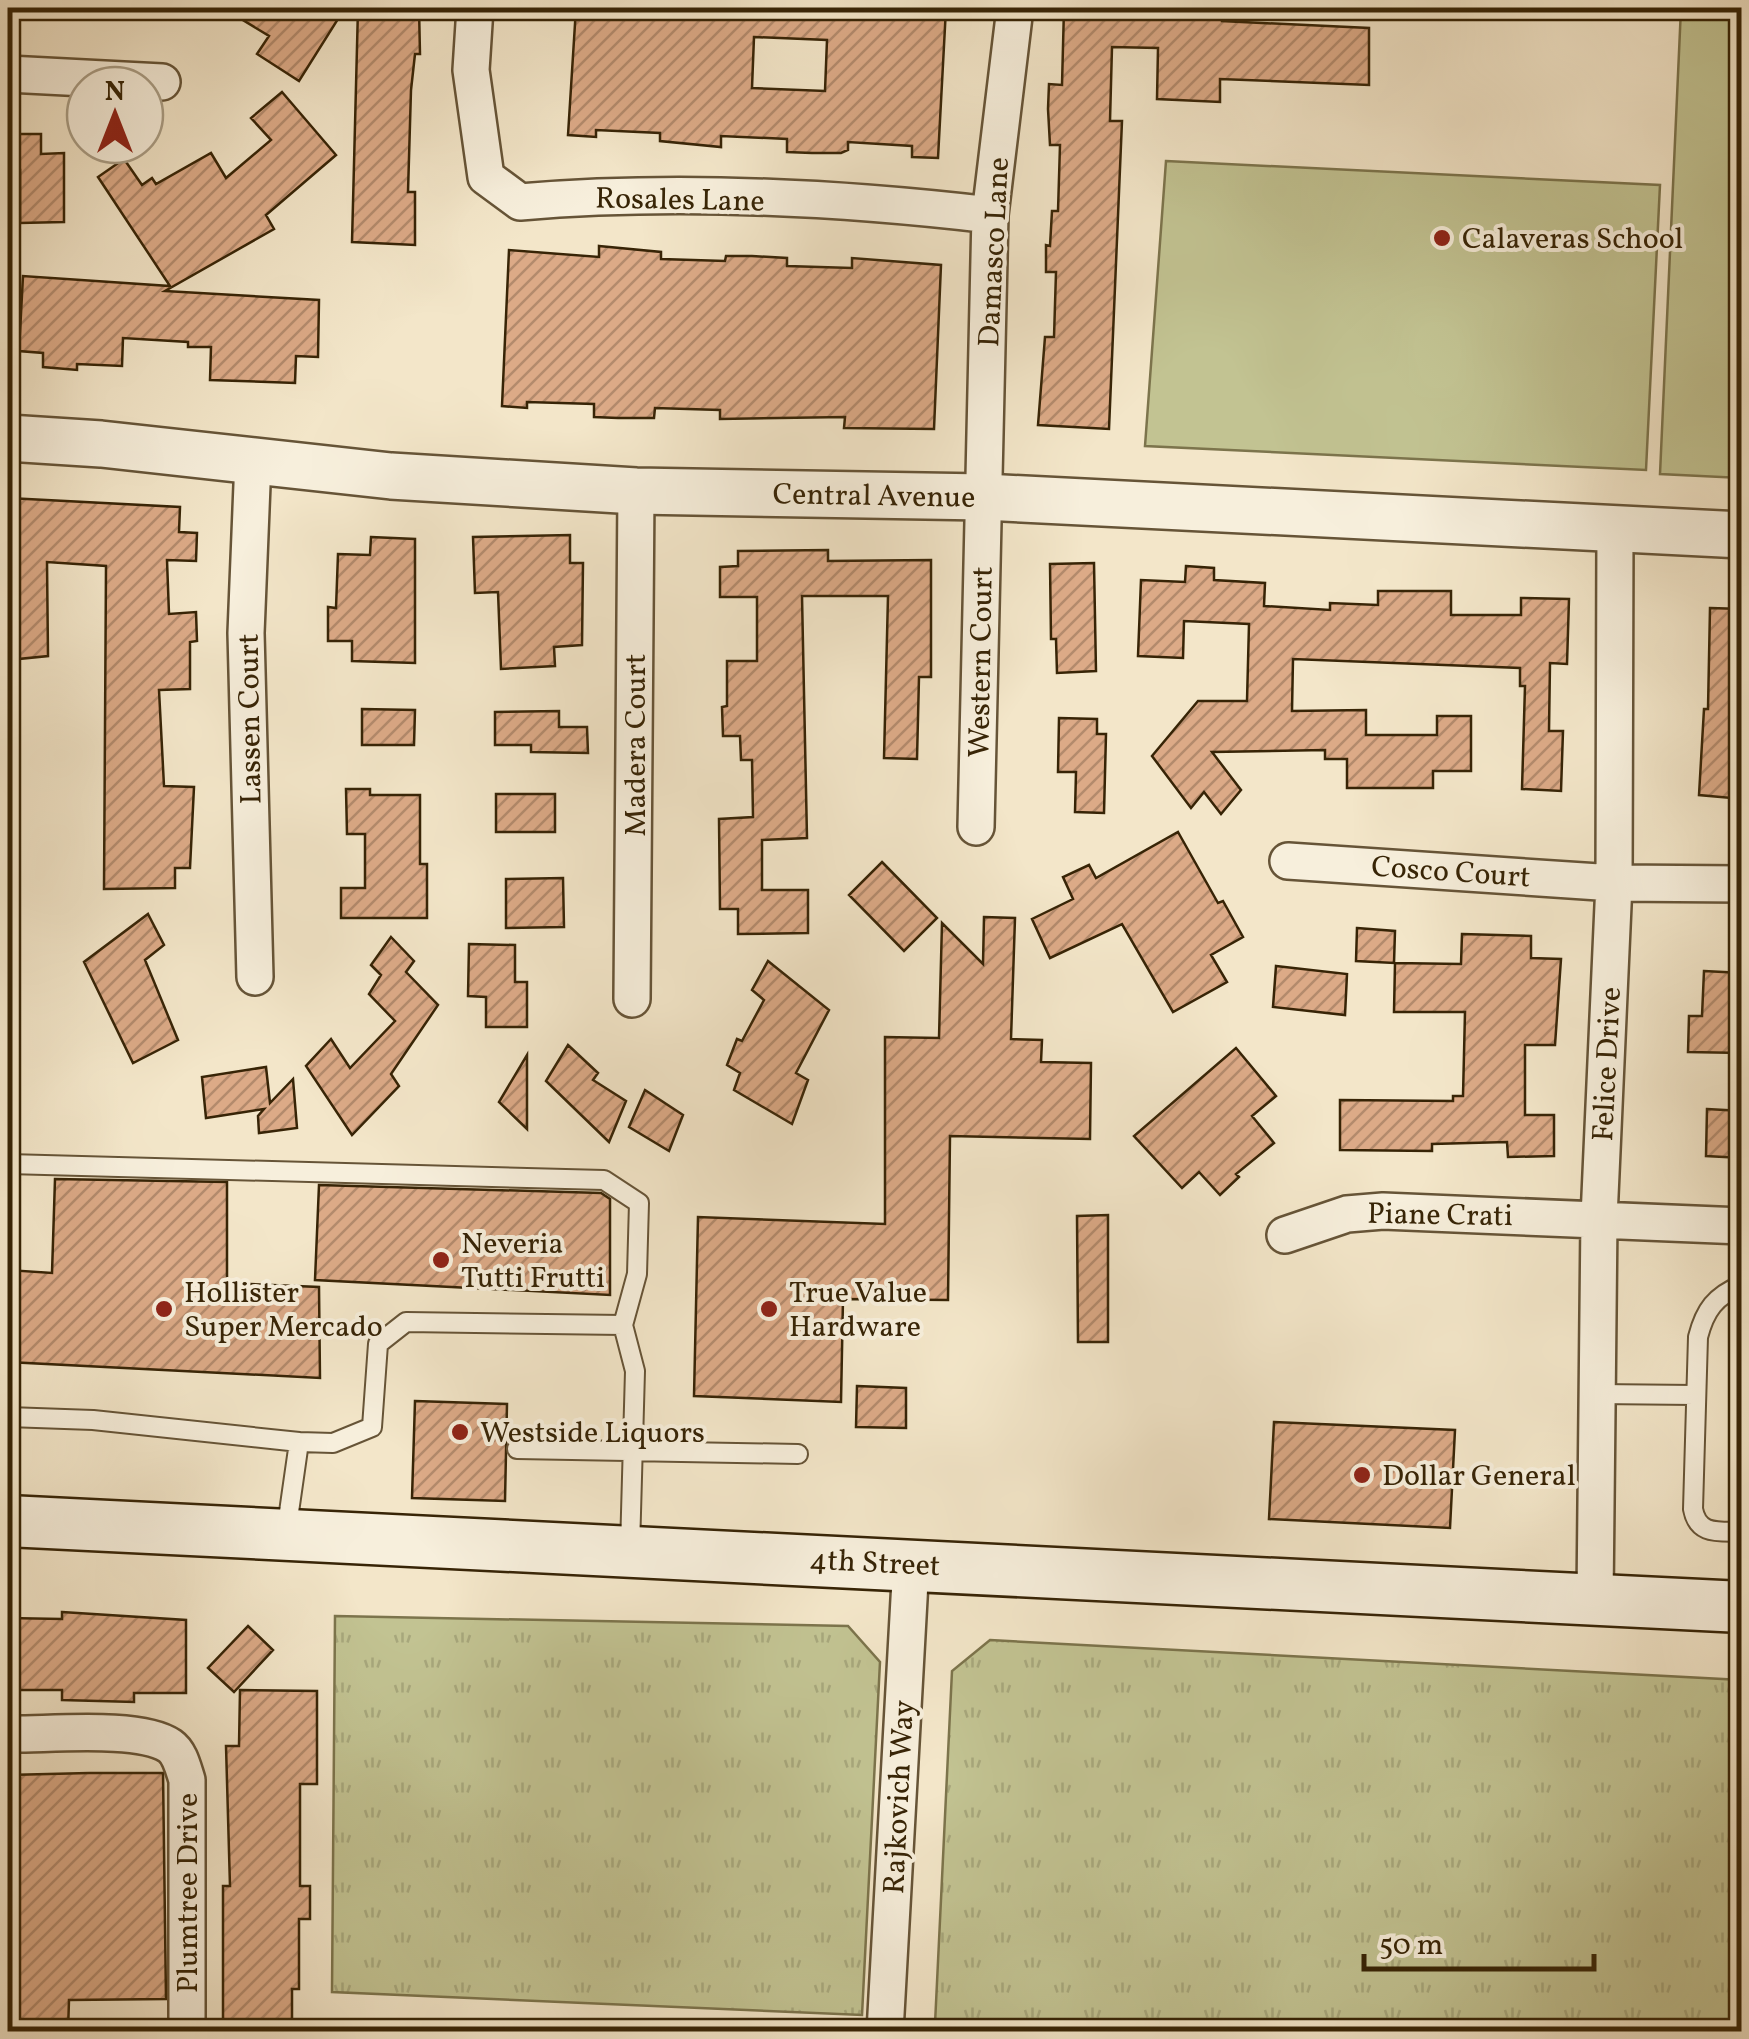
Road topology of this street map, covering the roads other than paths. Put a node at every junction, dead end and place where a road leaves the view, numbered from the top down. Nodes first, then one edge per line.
1 (475, 8) edge
2 (1015, 8) edge
3 (8, 74) edge
4 (65, 77) edge
5 (990, 215) junction
6 (8, 438) edge
7 (253, 460) junction
8 (636, 491) junction
9 (984, 497) junction
10 (1616, 529) junction
11 (1742, 535) edge
12 (976, 826) dead end
13 (1288, 861) dead end
14 (1614, 884) junction
15 (1742, 884) edge
16 (254, 977) dead end
17 (632, 999) dead end
18 (8, 1164) edge
19 (1598, 1218) junction
20 (1742, 1226) edge
21 (1286, 1235) dead end
22 (1742, 1285) edge
23 (623, 1325) junction
24 (1597, 1394) junction
25 (1695, 1395) junction
26 (8, 1417) edge
27 (299, 1442) junction
28 (517, 1449) dead end
29 (634, 1452) junction
30 (798, 1454) dead end
31 (8, 1521) edge
32 (1742, 1532) edge
33 (286, 1534) junction
34 (630, 1550) junction
35 (911, 1563) junction
36 (1595, 1600) junction
37 (1742, 1607) edge
38 (8, 1734) edge
39 (188, 2032) edge
40 (885, 2032) edge

1 - 5 street, Rosales Lane
2 - 5 street, Damasco Lane
3 - 4 street
5 - 9 street, Damasco Lane
6 - 7 street, Central Avenue
7 - 8 street, Central Avenue
7 - 16 street, Lassen Court
8 - 9 street, Central Avenue
8 - 17 street, Madera Court
9 - 10 street, Central Avenue
9 - 12 street, Western Court
10 - 11 street, Central Avenue
10 - 14 street, Felice Drive
13 - 14 street, Cosco Court
14 - 15 street, Cosco Court
14 - 19 street, Felice Drive
18 - 23 lane
19 - 20 street, Piane Crati
19 - 21 street, Piane Crati
19 - 24 street, Felice Drive
22 - 25 lane
23 - 27 lane
23 - 29 lane
24 - 25 lane
24 - 36 street, Felice Drive
25 - 32 lane
26 - 27 lane
27 - 33 lane
28 - 29 lane
29 - 30 lane
29 - 34 lane
31 - 33 main road, 4th Street
33 - 34 main road, 4th Street
34 - 35 main road, 4th Street
35 - 36 main road, 4th Street
35 - 40 street, Rajkovich Way
36 - 37 main road, 4th Street
38 - 39 street, Plumtree Drive

